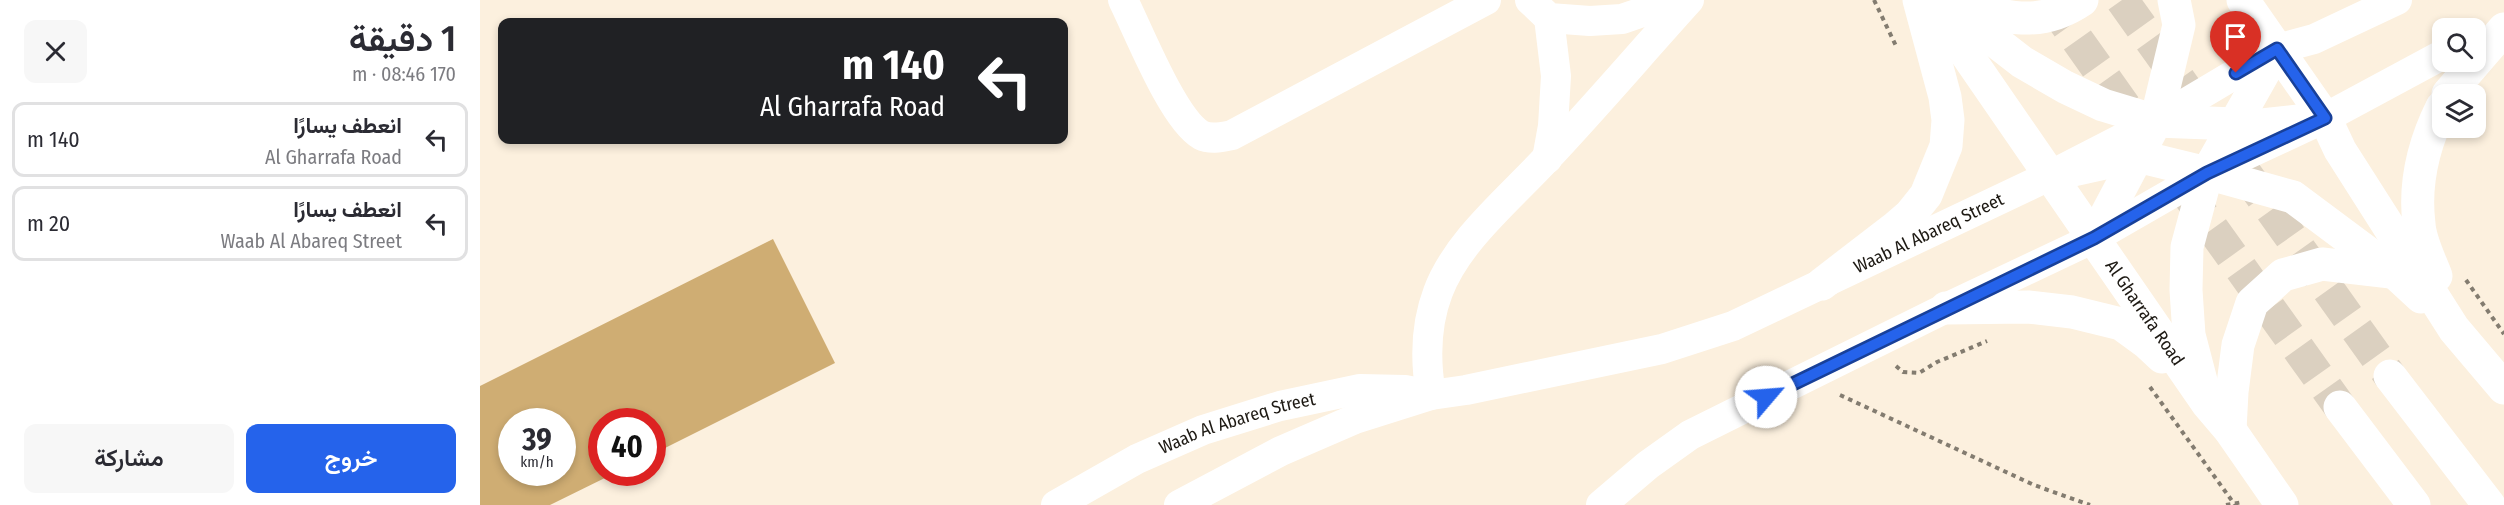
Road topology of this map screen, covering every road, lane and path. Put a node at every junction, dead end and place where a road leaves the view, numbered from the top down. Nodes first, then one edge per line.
1 (1124, 0) edge
2 (1486, 0) edge
3 (1677, 0) edge
4 (1689, 0) edge
5 (1919, 0) edge
6 (1929, 0) edge
7 (1942, 0) edge
8 (1960, 0) edge
9 (2082, 0) edge
10 (2174, 0) edge
11 (2243, 0) edge
12 (2397, 0) edge
13 (1455, 7) edge
14 (1539, 9) edge
15 (2504, 22) edge
16 (2504, 29) edge
17 (2486, 31) edge
18 (2277, 49) junction
19 (2432, 59) edge
20 (2457, 84) edge
21 (2325, 118) junction
22 (2156, 121) junction
23 (2233, 124) junction
24 (2432, 127) edge
25 (2138, 156) junction
26 (1547, 159) junction
27 (2207, 173) junction
28 (2051, 175) junction
29 (2094, 238) junction
30 (2395, 273) junction
31 (2465, 278) dead end
32 (1822, 284) junction
33 (1946, 308) junction
34 (2454, 329) junction
35 (2504, 334) edge
36 (1995, 340) dead end
37 (1868, 347) junction
38 (2390, 376) tunnel mouth
39 (1804, 378) junction
40 (2150, 387) dead end
41 (2504, 388) edge
42 (1431, 395) junction
43 (2207, 404) junction
44 (2340, 407) tunnel mouth
45 (2230, 430) junction
46 (1056, 505) edge
47 (1179, 505) edge
48 (1601, 505) edge
49 (2090, 505) edge
50 (2235, 505) edge
51 (2282, 505) edge
52 (2414, 505) edge
53 (2489, 505) edge

1 - 13 street
2 - 13 street
3 - 14 street
4 - 26 street
5 - 32 main road
6 - 28 main road, Al Gharrafa Road
7 - 22 main road
8 - 9 main road
10 - 22 main road
11 - 18 main road
12 - 18 street, Waab Al Abareq Street
14 - 26 street
15 - 17 street
16 - 20 main road
18 - 21 main road
18 - 22 street, Waab Al Abareq Street
18 - 23 main road
19 - 21 street
21 - 23 main road
21 - 27 street
21 - 34 main road
22 - 23 main road
22 - 25 main road
22 - 28 street, Waab Al Abareq Street
23 - 27 main road
24 - 34 main road
25 - 27 main road
25 - 28 main road
25 - 29 main road
26 - 42 street
27 - 29 street
27 - 30 main road
27 - 43 main road
28 - 29 main road, Al Gharrafa Road
28 - 32 street, Waab Al Abareq Street
29 - 33 street
29 - 43 main road, Al Gharrafa Road
30 - 34 main road
30 - 45 main road
31 - 35 path
32 - 42 street, Waab Al Abareq Street
33 - 37 street
33 - 43 main road
34 - 41 main road
36 - 37 path
37 - 39 street
38 - 53 main road
39 - 48 street
39 - 49 path
40 - 50 path
42 - 46 street, Waab Al Abareq Street
42 - 47 street, Waab Al Abareq Street
43 - 45 main road, Al Gharrafa Road
44 - 52 main road
45 - 51 main road, Al Gharrafa Road

